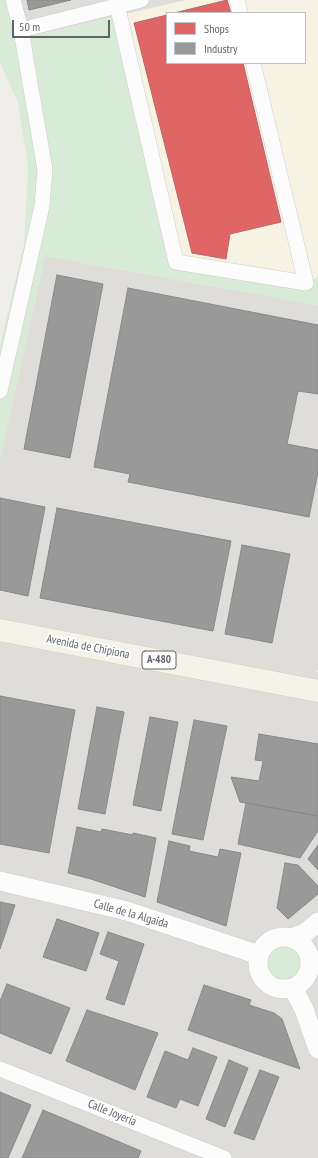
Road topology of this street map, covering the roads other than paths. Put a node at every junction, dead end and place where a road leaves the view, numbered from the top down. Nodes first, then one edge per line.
1 (13, 0) edge
2 (141, 0) edge
3 (237, 0) edge
4 (116, 3) edge
5 (240, 12) edge
6 (20, 30) junction
7 (253, 64) edge
8 (0, 390) edge
9 (0, 630) edge
10 (0, 644) edge
11 (318, 691) edge
12 (318, 705) edge
13 (0, 881) edge
14 (318, 922) edge
15 (291, 938) junction
16 (259, 955) junction
17 (314, 958) edge
18 (293, 988) junction
19 (317, 1044) edge
20 (0, 1069) edge
21 (224, 1158) edge

1 - 6 street
2 - 4 street
3 - 5 street
4 - 6 street
4 - 7 street
6 - 8 street
9 - 11 main road, Avenida de Chipiona / A-480
10 - 12 main road, Avenida de Chipiona / A-480
13 - 16 street, Calle de la Algaida
14 - 15 street
15 - 16 street
15 - 17 street
16 - 18 street
17 - 18 street
18 - 19 street
20 - 21 street, Calle Joyería

